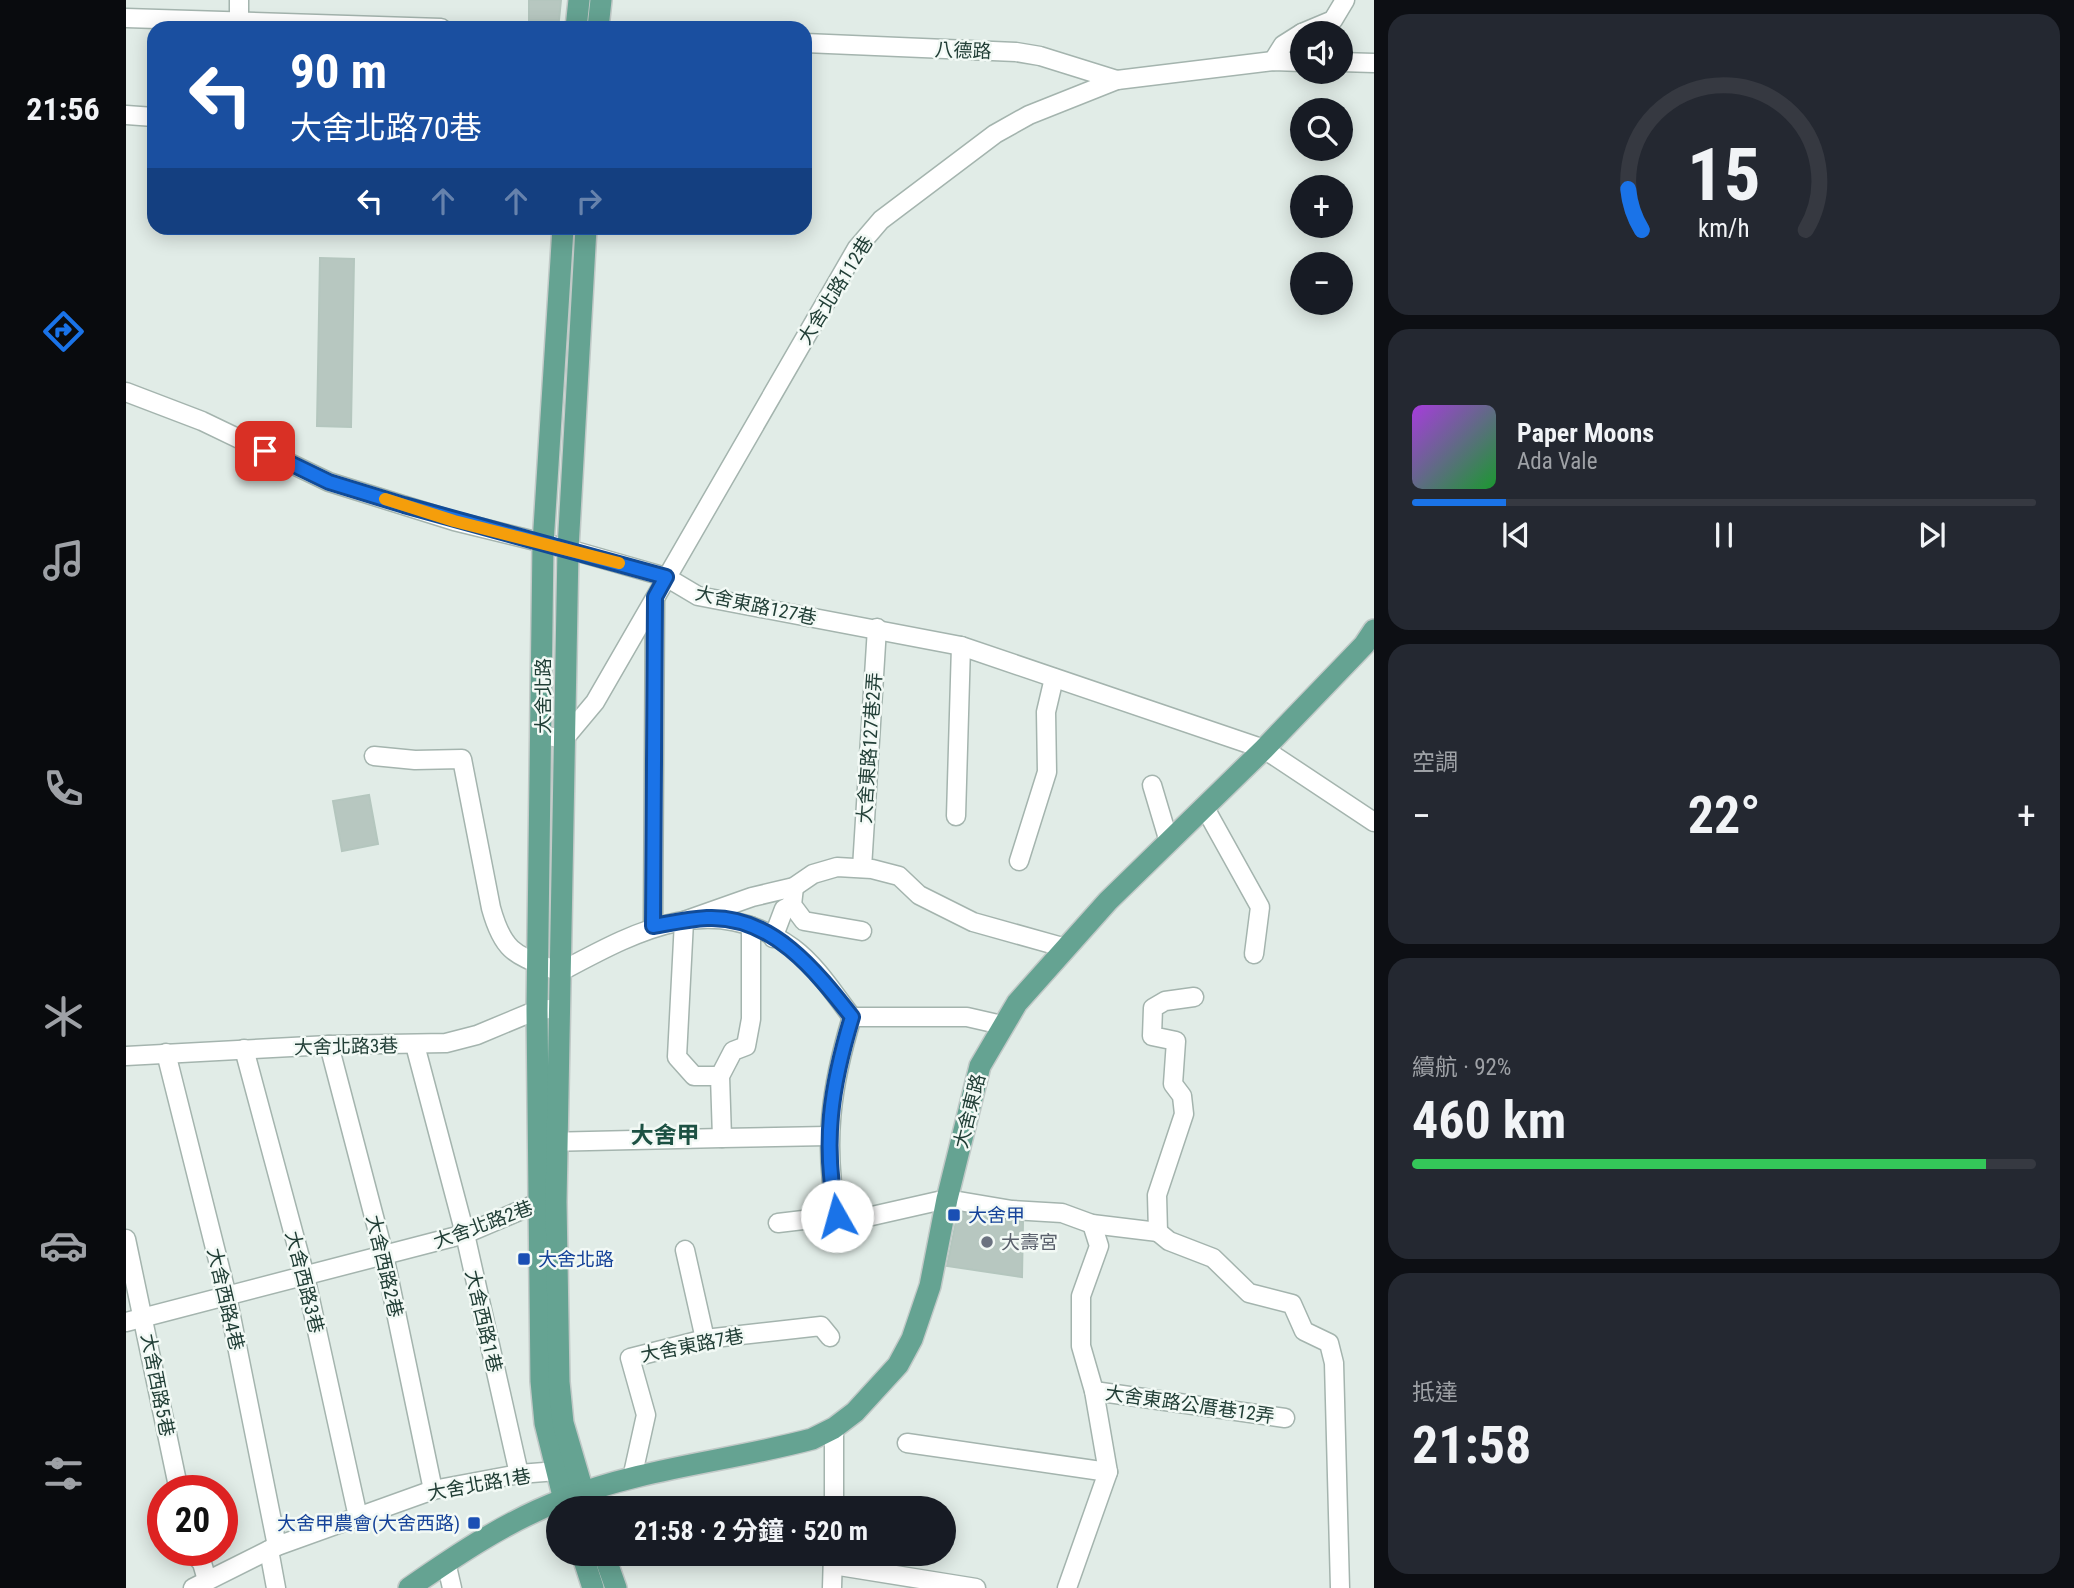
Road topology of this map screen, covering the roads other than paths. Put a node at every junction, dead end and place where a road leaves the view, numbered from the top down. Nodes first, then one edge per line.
1 (239, 0) edge
2 (579, 0) edge
3 (601, 0) edge
4 (1345, 0) edge
5 (126, 18) edge
6 (188, 21) edge
7 (249, 21) edge
8 (577, 21) edge
9 (599, 21) edge
10 (1331, 21) edge
11 (1290, 41) edge
12 (812, 43) edge
13 (1273, 61) junction
14 (1290, 61) edge
15 (1353, 62) edge
16 (1374, 63) edge
17 (1117, 80) junction
18 (126, 115) edge
19 (147, 116) edge
20 (564, 235) edge
21 (585, 235) edge
22 (126, 392) edge
23 (556, 546) junction
24 (666, 577) junction
25 (655, 597) junction
26 (877, 628) junction
27 (1374, 630) edge
28 (961, 646) junction
29 (1054, 678) junction
30 (542, 735) junction
31 (564, 739) junction
32 (1264, 750) junction
33 (374, 756) dead end
34 (1152, 785) dead end
35 (1205, 808) junction
36 (956, 816) dead end
37 (1374, 822) edge
38 (1169, 842) junction
39 (1019, 861) dead end
40 (862, 869) junction
41 (793, 896) junction
42 (684, 921) junction
43 (653, 926) junction
44 (751, 926) junction
45 (862, 931) dead end
46 (773, 938) junction
47 (1066, 948) junction
48 (1254, 954) dead end
49 (538, 964) junction
50 (560, 972) junction
51 (1194, 997) dead end
52 (560, 1009) junction
53 (537, 1010) junction
54 (852, 1017) junction
55 (1002, 1025) junction
56 (330, 1045) junction
57 (415, 1045) junction
58 (244, 1049) junction
59 (166, 1053) junction
60 (126, 1056) edge
61 (720, 1076) junction
62 (828, 1136) junction
63 (722, 1138) junction
64 (548, 1142) junction
65 (947, 1199) junction
66 (547, 1202) junction
67 (837, 1216) junction
68 (778, 1223) dead end
69 (1092, 1224) junction
70 (1157, 1231) junction
71 (464, 1234) junction
72 (126, 1239) edge
73 (685, 1250) dead end
74 (384, 1255) junction
75 (305, 1276) junction
76 (227, 1296) junction
77 (145, 1317) junction
78 (126, 1322) edge
79 (830, 1337) dead end
80 (705, 1339) junction
81 (1094, 1391) junction
82 (1285, 1418) dead end
83 (834, 1428) junction
84 (907, 1443) dead end
85 (565, 1470) junction
86 (1108, 1472) junction
87 (519, 1474) junction
88 (176, 1475) edge
89 (632, 1478) junction
90 (433, 1489) junction
91 (573, 1496) edge
92 (589, 1496) edge
93 (834, 1496) edge
94 (546, 1511) edge
95 (358, 1517) junction
96 (273, 1548) junction
97 (446, 1562) junction
98 (201, 1566) edge
99 (586, 1566) edge
100 (608, 1566) edge
101 (833, 1566) edge
102 (868, 1566) edge
103 (200, 1584) edge
104 (276, 1588) edge
105 (409, 1588) edge
106 (452, 1588) edge
107 (593, 1588) edge
108 (616, 1588) edge
109 (832, 1588) edge
110 (976, 1588) edge
111 (1067, 1588) edge
112 (1340, 1588) edge

1 - 7 street
2 - 8 main road
3 - 9 main road
4 - 10 street
5 - 6 street
11 - 13 street
12 - 17 street, 八德路
13 - 14 street, 大舍北路112巷
13 - 17 street, 大舍北路112巷
15 - 16 street
17 - 24 street, 大舍北路112巷
18 - 19 street
20 - 23 main road, 大舍北路
21 - 23 main road, 大舍北路
22 - 23 street, 大舍東路127巷
23 - 24 street, 大舍東路127巷
23 - 30 main road, 大舍北路
23 - 31 main road, 大舍北路
24 - 25 street, 大舍北路112巷
24 - 26 street, 大舍東路127巷
25 - 31 street, 大舍北路112巷
25 - 43 street
26 - 28 street, 大舍東路127巷
26 - 40 street, 大舍東路127巷2弄
27 - 32 main road, 大舍東路
28 - 29 street, 大舍東路127巷
28 - 36 street
29 - 32 street, 大舍東路127巷
29 - 39 street
30 - 31 street
30 - 49 main road, 大舍北路
31 - 50 main road, 大舍北路
32 - 35 main road, 大舍東路
32 - 37 street, 大舍東路127巷
33 - 49 street
34 - 38 street
35 - 38 main road, 大舍東路
35 - 48 street
38 - 47 main road, 大舍東路
40 - 41 street
40 - 47 street
41 - 42 street
41 - 45 street
41 - 46 street
42 - 43 street
42 - 44 street
42 - 61 street
43 - 50 street
44 - 46 street
44 - 61 street
46 - 54 street
47 - 55 main road, 大舍東路
49 - 50 street
49 - 53 main road, 大舍北路
50 - 52 main road, 大舍北路
51 - 70 street
52 - 53 street, 大舍北路3巷
52 - 64 main road, 大舍北路
53 - 57 street, 大舍北路3巷
53 - 64 main road, 大舍北路
54 - 55 street
54 - 62 street
55 - 65 main road, 大舍東路
56 - 57 street, 大舍北路3巷
56 - 58 street, 大舍北路3巷
56 - 74 street, 大舍西路2巷
57 - 71 street, 大舍西路1巷
58 - 59 street, 大舍北路3巷
58 - 75 street, 大舍西路3巷
59 - 60 street, 大舍北路3巷
59 - 76 street, 大舍西路4巷
61 - 63 street
62 - 63 street
62 - 67 street
63 - 64 street
64 - 66 main road, 大舍北路
65 - 67 street
65 - 69 street
65 - 83 main road, 大舍東路
66 - 71 street, 大舍北路2巷
66 - 85 main road, 大舍北路
67 - 68 street
69 - 70 street
69 - 81 street
70 - 112 street
71 - 74 street, 大舍北路2巷
71 - 87 street, 大舍西路1巷
72 - 77 street, 大舍西路5巷
73 - 80 street
74 - 75 street, 大舍北路2巷
74 - 90 street, 大舍西路2巷
75 - 76 street, 大舍北路2巷
75 - 95 street, 大舍西路3巷
76 - 77 street, 大舍北路2巷
76 - 96 street, 大舍西路4巷
77 - 78 street, 大舍北路2巷
77 - 88 street, 大舍西路5巷
79 - 80 street, 大舍東路7巷
80 - 89 street, 大舍東路7巷
81 - 82 street, 大舍東路公厝巷12弄
81 - 86 street
83 - 89 main road, 大舍東路
83 - 93 street
84 - 86 street
85 - 87 street, 大舍北路1巷
85 - 91 main road, 大舍北路
86 - 111 street
87 - 90 street, 大舍北路1巷
89 - 92 main road, 大舍東路
90 - 95 street, 大舍北路1巷
94 - 97 main road, 大舍東路
95 - 96 street, 大舍北路1巷
96 - 103 street, 大舍北路1巷
96 - 104 street, 大舍西路4巷
97 - 105 main road, 大舍東路
97 - 106 street
98 - 103 street
99 - 107 main road
100 - 108 main road
101 - 109 street
102 - 110 street

